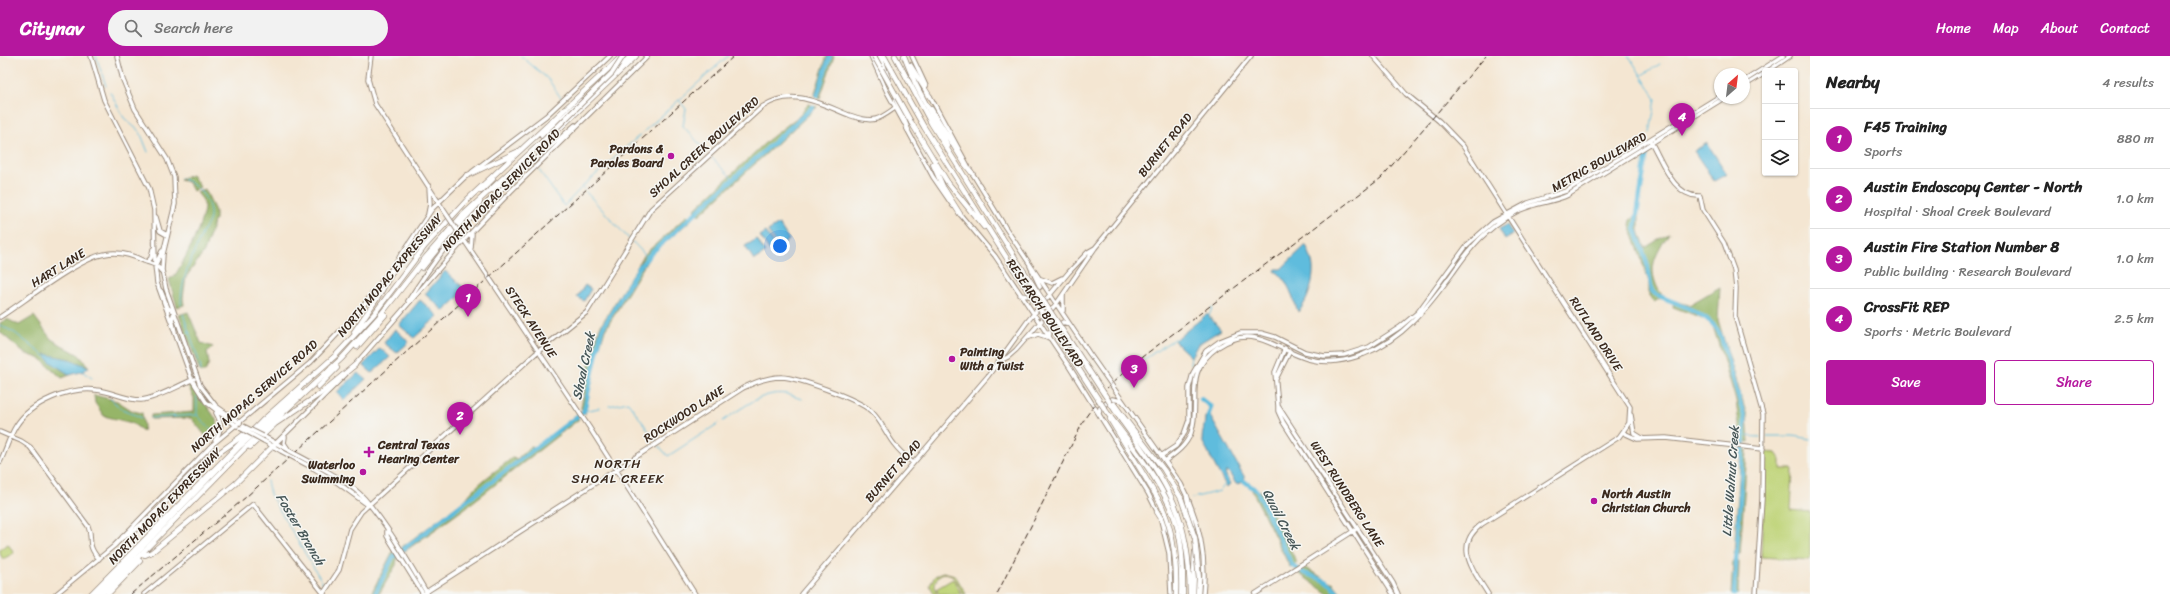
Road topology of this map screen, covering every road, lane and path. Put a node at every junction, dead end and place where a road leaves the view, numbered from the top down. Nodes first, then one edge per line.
1 (91, 56) edge
2 (117, 56) edge
3 (371, 56) edge
4 (610, 56) edge
5 (622, 56) edge
6 (626, 56) edge
7 (631, 56) edge
8 (636, 56) edge
9 (647, 56) edge
10 (872, 56) edge
11 (880, 56) edge
12 (884, 56) edge
13 (895, 56) edge
14 (905, 56) edge
15 (912, 56) edge
16 (1251, 56) edge
17 (1373, 56) edge
18 (1783, 56) edge
19 (1790, 56) edge
20 (1772, 68) edge
21 (1762, 74) edge
22 (912, 76) junction
23 (1750, 77) edge
24 (1750, 82) edge
25 (930, 97) junction
26 (1714, 100) edge
27 (1714, 104) edge
28 (895, 108) junction
29 (585, 117) junction
30 (908, 130) junction
31 (1650, 141) junction
32 (538, 142) junction
33 (523, 149) junction
34 (929, 155) junction
35 (960, 169) junction
36 (972, 173) junction
37 (466, 176) junction
38 (429, 185) junction
39 (439, 202) junction
40 (154, 210) junction
41 (960, 214) junction
42 (1508, 216) junction
43 (426, 218) junction
44 (473, 232) junction
45 (167, 235) junction
46 (993, 238) junction
47 (464, 240) junction
48 (155, 243) junction
49 (164, 248) junction
50 (1095, 248) junction
51 (471, 249) junction
52 (401, 255) junction
53 (147, 262) junction
54 (1030, 264) junction
55 (155, 265) junction
56 (162, 273) junction
57 (1065, 277) junction
58 (1040, 279) junction
59 (158, 287) junction
60 (1051, 294) junction
61 (1064, 294) junction
62 (1020, 295) junction
63 (1057, 303) junction
64 (403, 309) junction
65 (174, 312) junction
66 (1064, 314) junction
67 (1033, 315) junction
68 (1417, 316) junction
69 (0, 317) edge
70 (1038, 324) junction
71 (1070, 324) junction
72 (1234, 335) junction
73 (176, 338) junction
74 (1049, 338) junction
75 (1235, 339) junction
76 (1024, 340) junction
77 (1288, 344) junction
78 (1292, 346) junction
79 (1285, 349) junction
80 (1289, 351) junction
81 (1358, 351) junction
82 (538, 352) junction
83 (336, 355) junction
84 (1359, 356) junction
85 (1000, 361) junction
86 (355, 365) junction
87 (1193, 372) junction
88 (1197, 374) junction
89 (197, 378) junction
90 (192, 380) junction
91 (1276, 380) junction
92 (1192, 386) junction
93 (1123, 402) junction
94 (213, 409) junction
95 (1631, 414) junction
96 (1099, 415) junction
97 (1123, 420) junction
98 (262, 421) junction
99 (237, 424) junction
100 (275, 424) junction
101 (1115, 426) junction
102 (242, 427) junction
103 (0, 432) edge
104 (1624, 433) junction
105 (286, 435) junction
106 (11, 437) junction
107 (1642, 438) junction
108 (273, 444) junction
109 (212, 446) junction
110 (1763, 449) junction
111 (290, 451) junction
112 (1161, 456) junction
113 (1165, 461) junction
114 (0, 462) edge
115 (913, 463) junction
116 (314, 467) junction
117 (616, 470) junction
118 (1187, 496) junction
119 (368, 505) junction
120 (1158, 512) junction
121 (1356, 529) junction
122 (123, 537) junction
123 (145, 555) junction
124 (99, 559) junction
125 (1388, 579) junction
126 (56, 594) edge
127 (91, 594) edge
128 (96, 594) edge
129 (102, 594) edge
130 (108, 594) edge
131 (144, 594) edge
132 (324, 594) edge
133 (425, 594) edge
134 (695, 594) edge
135 (800, 594) edge
136 (1171, 594) edge
137 (1176, 594) edge
138 (1182, 594) edge
139 (1192, 594) edge
140 (1198, 594) edge
141 (1203, 594) edge
142 (1255, 594) edge
143 (1393, 594) edge
144 (1398, 594) edge
145 (1488, 594) edge
146 (1756, 594) edge

1 - 40 main road
2 - 45 main road
3 - 38 main road, STECK AVENUE
4 - 37 main road, NORTH MOPAC SERVICE ROAD
5 - 32 highway, bridge
5 - 33 highway, NORTH MOPAC EXPRESSWAY
6 - 32 highway
7 - 32 highway
8 - 100 highway, NORTH MOPAC EXPRESSWAY
9 - 29 main road, NORTH MOPAC SERVICE ROAD
10 - 28 main road, RESEARCH BOULEVARD
10 - 34 highway, bridge
11 - 30 highway
12 - 46 highway
13 - 35 highway
14 - 22 highway
14 - 25 highway
15 - 25 main road, RESEARCH BOULEVARD
16 - 50 main road, BURNET ROAD
17 - 42 main road, RUTLAND DRIVE
18 - 23 main road
19 - 20 main road
21 - 24 main road
22 - 35 highway
22 - 36 highway
25 - 36 main road, RESEARCH BOULEVARD
26 - 31 main road, METRIC BOULEVARD
27 - 31 main road, METRIC BOULEVARD
28 - 30 main road, RESEARCH BOULEVARD
28 - 82 main road, SHOAL CREEK BOULEVARD
29 - 44 main road, NORTH MOPAC SERVICE ROAD
29 - 64 main road
30 - 41 main road, RESEARCH BOULEVARD
31 - 42 main road, METRIC BOULEVARD
31 - 110 main road
32 - 128 highway
32 - 129 highway
33 - 37 highway
33 - 83 highway, NORTH MOPAC EXPRESSWAY
34 - 41 highway
34 - 46 highway
35 - 97 highway, bridge
36 - 54 main road, RESEARCH BOULEVARD
37 - 39 main road, NORTH MOPAC SERVICE ROAD
38 - 39 main road, STECK AVENUE
38 - 43 main road
39 - 43 main road, NORTH MOPAC SERVICE ROAD
39 - 47 main road, STECK AVENUE, bridge
40 - 45 main road
40 - 48 main road
41 - 62 main road, RESEARCH BOULEVARD
42 - 68 main road, METRIC BOULEVARD
42 - 95 main road, RUTLAND DRIVE
43 - 52 main road, NORTH MOPAC SERVICE ROAD
44 - 47 main road, NORTH MOPAC SERVICE ROAD
44 - 51 main road
45 - 49 main road
46 - 101 highway, bridge
47 - 51 main road, STECK AVENUE
47 - 64 main road, NORTH MOPAC SERVICE ROAD
48 - 53 main road
48 - 55 main road
49 - 55 main road
49 - 56 main road
50 - 57 main road, BURNET ROAD
50 - 61 main road, BURNET ROAD
51 - 82 main road, STECK AVENUE
52 - 83 highway
52 - 99 main road, NORTH MOPAC SERVICE ROAD
53 - 55 main road, HART LANE
53 - 69 main road, HART LANE
54 - 58 main road, RESEARCH BOULEVARD
54 - 62 main road
55 - 56 main road
55 - 59 main road
56 - 65 main road
57 - 58 main road
57 - 60 main road, BURNET ROAD
58 - 60 main road, RESEARCH BOULEVARD
59 - 65 main road
59 - 73 main road
60 - 63 main road, RESEARCH BOULEVARD
60 - 67 main road, BURNET ROAD
61 - 63 main road, BURNET ROAD
61 - 66 main road
62 - 67 main road, RESEARCH BOULEVARD
63 - 66 main road, RESEARCH BOULEVARD
63 - 70 main road, BURNET ROAD
64 - 86 main road, NORTH MOPAC SERVICE ROAD
65 - 73 main road
65 - 89 main road
66 - 71 main road, RESEARCH BOULEVARD
67 - 70 main road, RESEARCH BOULEVARD
67 - 85 main road, BURNET ROAD
68 - 81 main road, METRIC BOULEVARD
68 - 84 main road, METRIC BOULEVARD
70 - 74 main road, RESEARCH BOULEVARD
70 - 76 main road, BURNET ROAD
71 - 74 main road
71 - 93 main road, RESEARCH BOULEVARD
72 - 75 main road
72 - 77 main road, METRIC BOULEVARD
72 - 87 main road, METRIC BOULEVARD
73 - 90 main road
74 - 76 main road
74 - 96 main road, RESEARCH BOULEVARD
75 - 79 main road, METRIC BOULEVARD
75 - 88 main road, METRIC BOULEVARD
76 - 85 main road, BURNET ROAD
77 - 78 main road, METRIC BOULEVARD
77 - 79 main road
78 - 80 main road, WEST RUNDBERG LANE
78 - 81 main road, METRIC BOULEVARD
79 - 80 main road, METRIC BOULEVARD
79 - 91 main road
80 - 84 main road, METRIC BOULEVARD
80 - 91 main road, WEST RUNDBERG LANE
81 - 84 main road
82 - 117 main road, STECK AVENUE
82 - 119 main road, SHOAL CREEK BOULEVARD
83 - 98 highway, NORTH MOPAC EXPRESSWAY
85 - 115 main road, BURNET ROAD
86 - 100 highway
86 - 105 main road, NORTH MOPAC SERVICE ROAD
87 - 88 main road
87 - 92 main road, METRIC BOULEVARD
88 - 92 main road, METRIC BOULEVARD
89 - 90 main road
89 - 99 main road
90 - 94 main road
90 - 106 main road
91 - 121 main road, WEST RUNDBERG LANE
92 - 112 main road, METRIC BOULEVARD
92 - 113 main road, METRIC BOULEVARD
93 - 96 main road
93 - 112 main road, RESEARCH BOULEVARD
94 - 99 main road
94 - 109 main road
95 - 104 main road
95 - 107 main road, RUTLAND DRIVE
96 - 120 main road, RESEARCH BOULEVARD
97 - 139 highway
97 - 140 highway, bridge
98 - 122 highway
98 - 127 highway, NORTH MOPAC EXPRESSWAY
99 - 102 main road
99 - 109 main road, NORTH MOPAC SERVICE ROAD
100 - 123 highway, NORTH MOPAC EXPRESSWAY
101 - 137 highway, bridge
101 - 138 highway
102 - 108 main road, bridge
102 - 108 main road, bridge
103 - 106 main road
104 - 107 main road
104 - 145 main road
105 - 108 main road, NORTH MOPAC SERVICE ROAD
105 - 111 main road
106 - 114 main road
106 - 124 main road
107 - 110 main road
108 - 111 main road
108 - 116 main road, bridge
108 - 123 highway
109 - 122 main road, NORTH MOPAC SERVICE ROAD
110 - 146 main road
111 - 116 main road, bridge
112 - 113 main road, RESEARCH BOULEVARD
113 - 118 main road, RESEARCH BOULEVARD
115 - 117 main road, ROCKWOOD LANE
115 - 135 main road, BURNET ROAD
116 - 119 main road
117 - 133 main road, ROCKWOOD LANE
117 - 134 main road, STECK AVENUE
118 - 139 highway
118 - 141 main road, RESEARCH BOULEVARD
119 - 132 main road, SHOAL CREEK BOULEVARD
119 - 133 main road
120 - 136 main road, RESEARCH BOULEVARD
120 - 138 highway
121 - 125 main road, WEST RUNDBERG LANE
121 - 142 main road
122 - 124 main road, NORTH MOPAC SERVICE ROAD
123 - 130 highway, NORTH MOPAC EXPRESSWAY
124 - 126 main road, NORTH MOPAC SERVICE ROAD
125 - 143 main road, WEST RUNDBERG LANE
125 - 144 main road, WEST RUNDBERG LANE
131 - 132 main road

